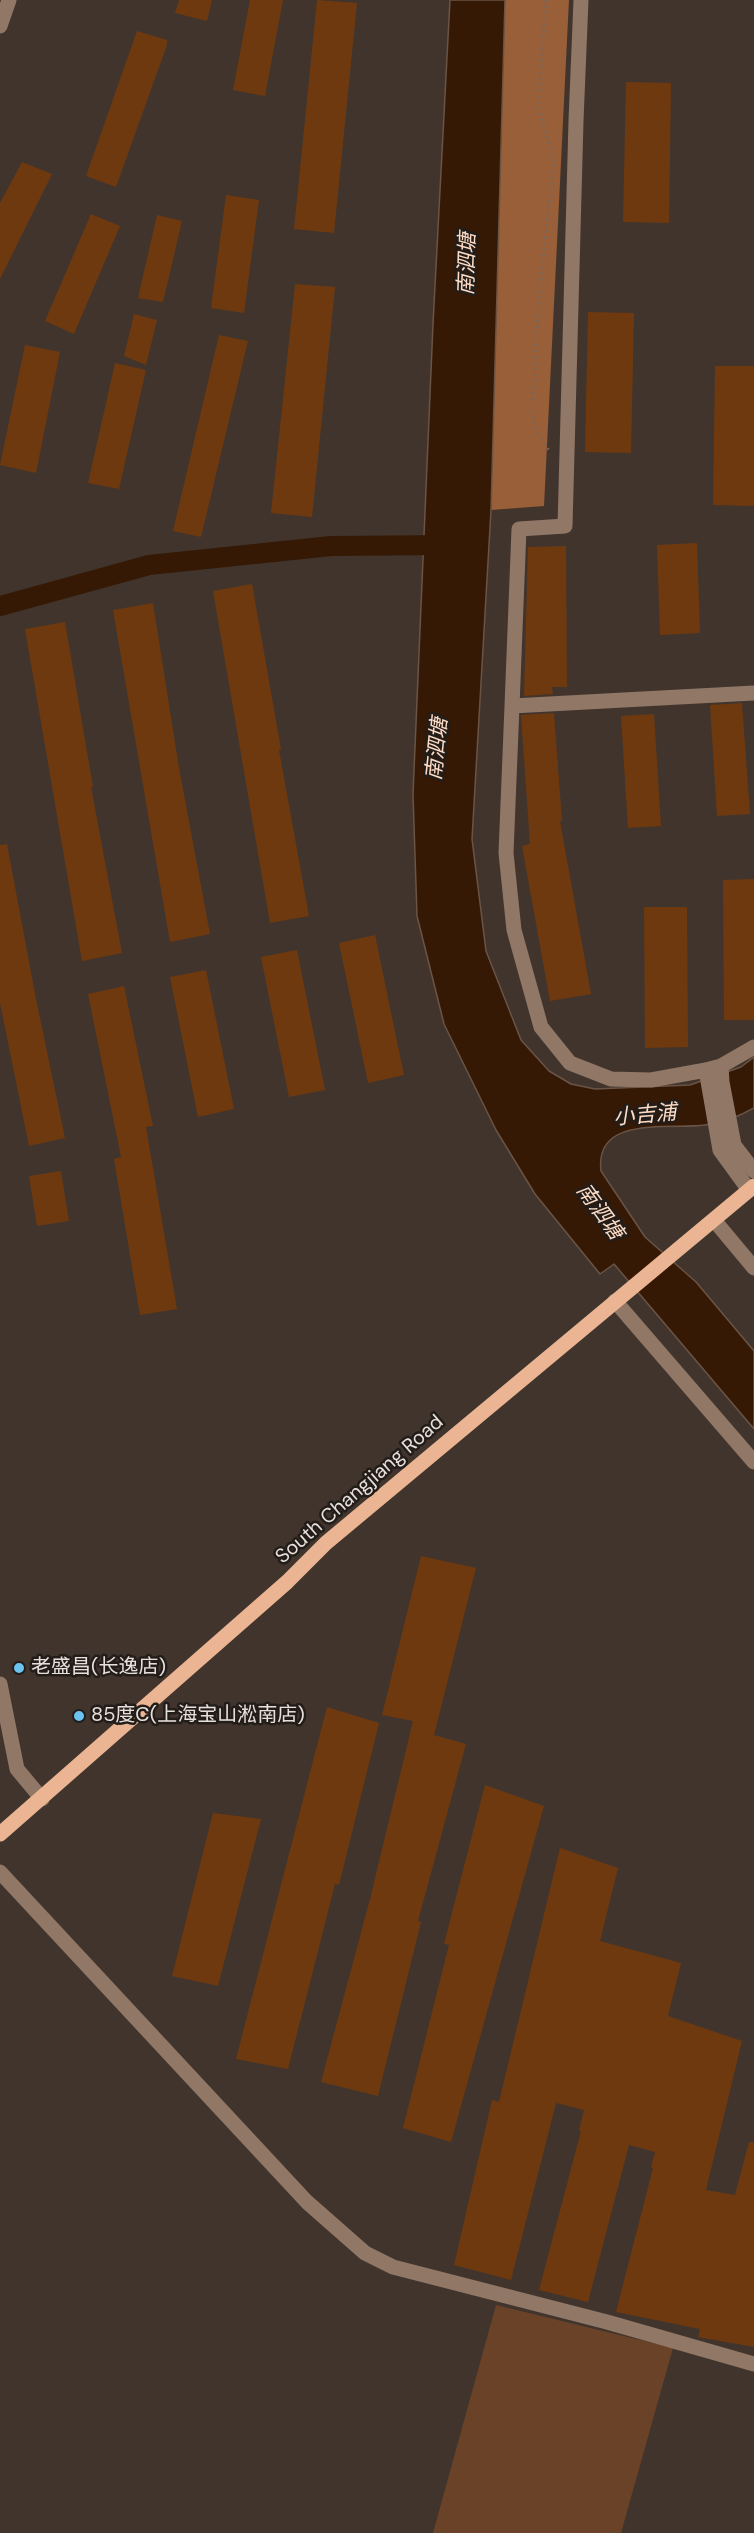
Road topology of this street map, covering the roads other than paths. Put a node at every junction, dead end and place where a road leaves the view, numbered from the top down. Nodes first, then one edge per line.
1 (9, 0) edge
2 (581, 0) edge
3 (0, 26) edge
4 (754, 693) edge
5 (512, 706) junction
6 (754, 1047) edge
7 (712, 1079) junction
8 (725, 1140) junction
9 (754, 1171) edge
10 (752, 1188) edge
11 (709, 1224) junction
12 (754, 1268) edge
13 (615, 1301) junction
14 (754, 1462) edge
15 (0, 1684) edge
16 (42, 1799) junction
17 (0, 1834) edge
18 (0, 1872) edge
19 (754, 2364) edge

1 - 3 street
2 - 5 street
4 - 5 street
5 - 7 street
6 - 7 street
7 - 8 street
8 - 9 street
8 - 10 street
10 - 11 main road, South Changjiang Road
11 - 12 street
11 - 13 main road, South Changjiang Road
13 - 14 street
13 - 16 main road, South Changjiang Road
15 - 16 street
16 - 17 main road, South Changjiang Road
18 - 19 street

